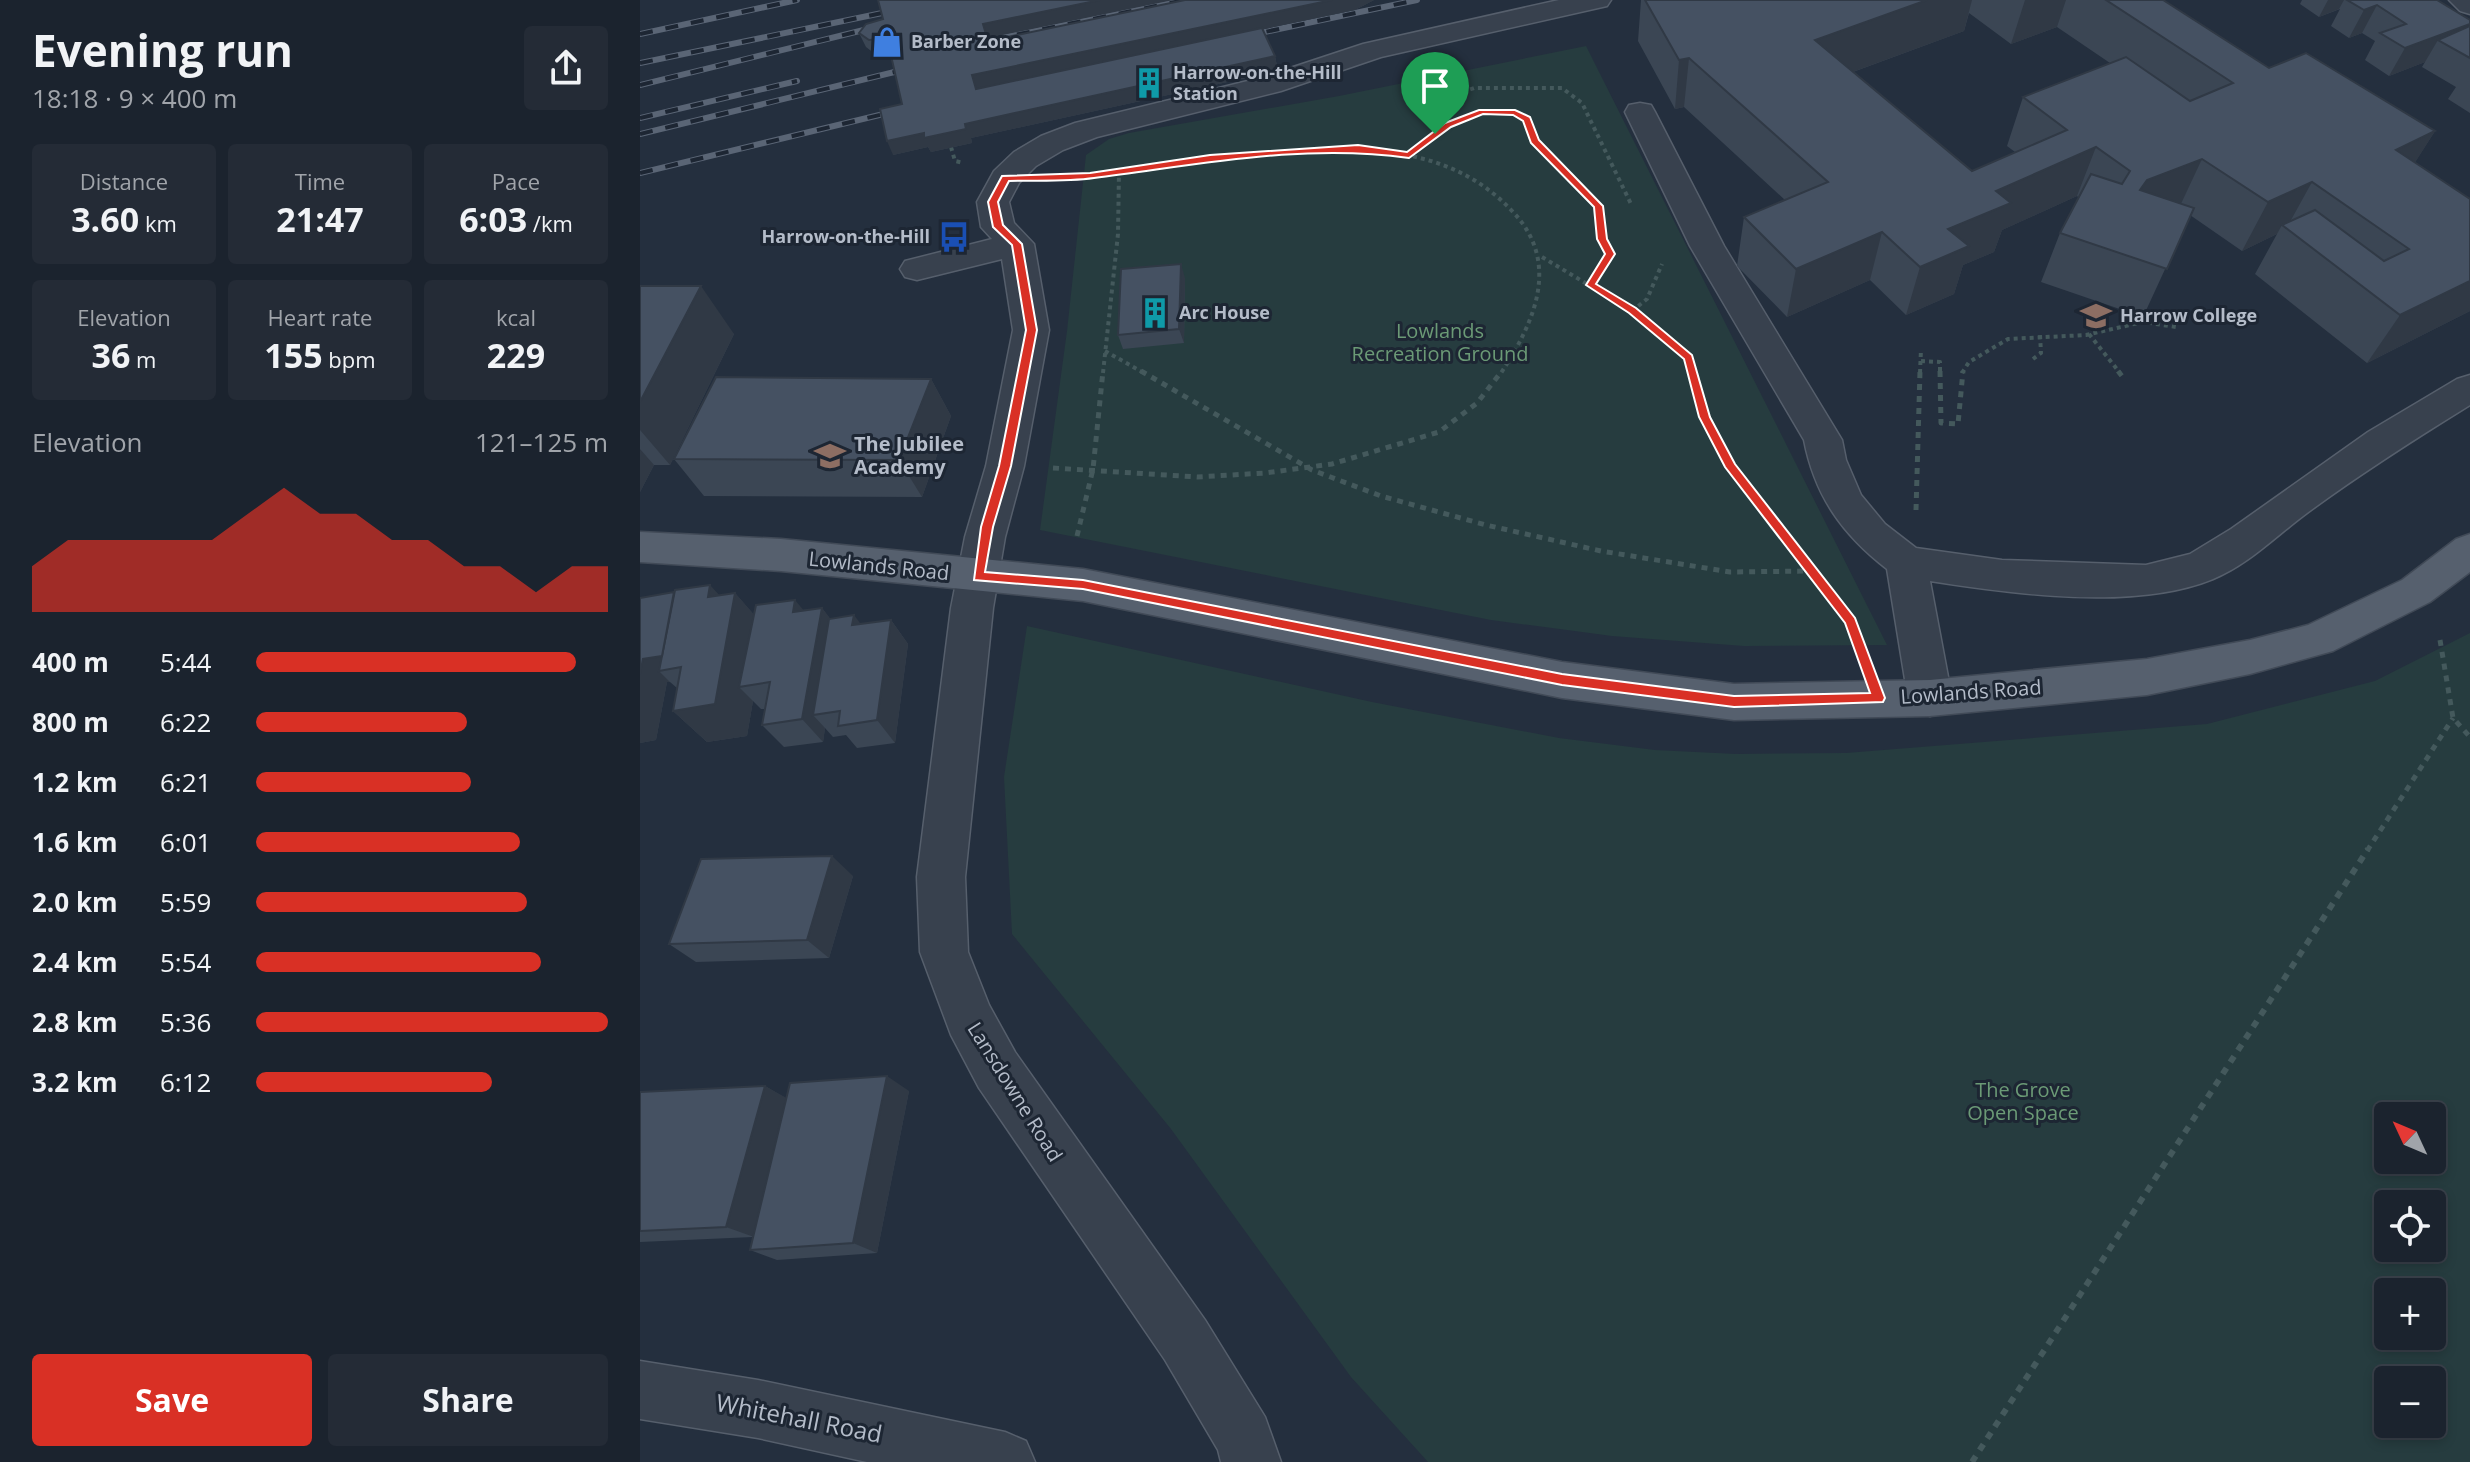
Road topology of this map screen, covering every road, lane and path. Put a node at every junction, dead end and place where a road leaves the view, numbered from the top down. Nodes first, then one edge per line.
1 (1597, 0) edge
2 (2463, 0) edge
3 (2470, 5) edge
4 (1640, 112) dead end
5 (1435, 134) junction
6 (951, 147) edge
7 (1409, 155) junction
8 (955, 161) dead end
9 (1119, 171) junction
10 (1005, 178) junction
11 (1638, 217) dead end
12 (1017, 244) junction
13 (1658, 254) dead end
14 (1542, 257) junction
15 (917, 269) dead end
16 (1591, 285) junction
17 (1632, 311) junction
18 (2176, 327) dead end
19 (2089, 334) junction
20 (2040, 335) junction
21 (1921, 349) dead end
22 (1105, 351) junction
23 (2033, 359) dead end
24 (1921, 361) junction
25 (2125, 380) dead end
26 (2470, 388) edge
27 (1093, 469) junction
28 (1312, 470) junction
29 (1076, 541) dead end
30 (640, 547) edge
31 (2470, 550) edge
32 (1896, 555) junction
33 (1811, 571) junction
34 (978, 576) junction
35 (2440, 640) dead end
36 (1878, 698) junction
37 (1930, 698) junction
38 (2453, 718) junction
39 (2470, 737) edge
40 (640, 1390) edge
41 (1005, 1462) edge
42 (1251, 1462) edge
43 (1972, 1462) edge

1 - 10 street
2 - 3 street
4 - 32 street
5 - 7 path
5 - 11 path
5 - 16 path
6 - 8 path
7 - 9 path
7 - 14 path
9 - 10 path
9 - 22 path
10 - 12 street
12 - 15 street
12 - 34 street, Lansdowne Road
13 - 17 path
14 - 16 path
14 - 28 path
16 - 17 path
17 - 33 path
18 - 19 path
19 - 20 path
19 - 25 path
20 - 23 path
20 - 24 path
21 - 24 path
22 - 27 path
22 - 28 path
24 - 32 path
26 - 32 street
27 - 28 path
27 - 29 path
28 - 33 path
30 - 34 main road, Lowlands Road
31 - 37 main road, Lowlands Road
32 - 37 street
33 - 36 path
34 - 36 main road, Lowlands Road
34 - 42 street, Lansdowne Road
35 - 38 path
36 - 37 main road, Lowlands Road
38 - 39 path
38 - 43 path
40 - 41 street, Whitehall Road

